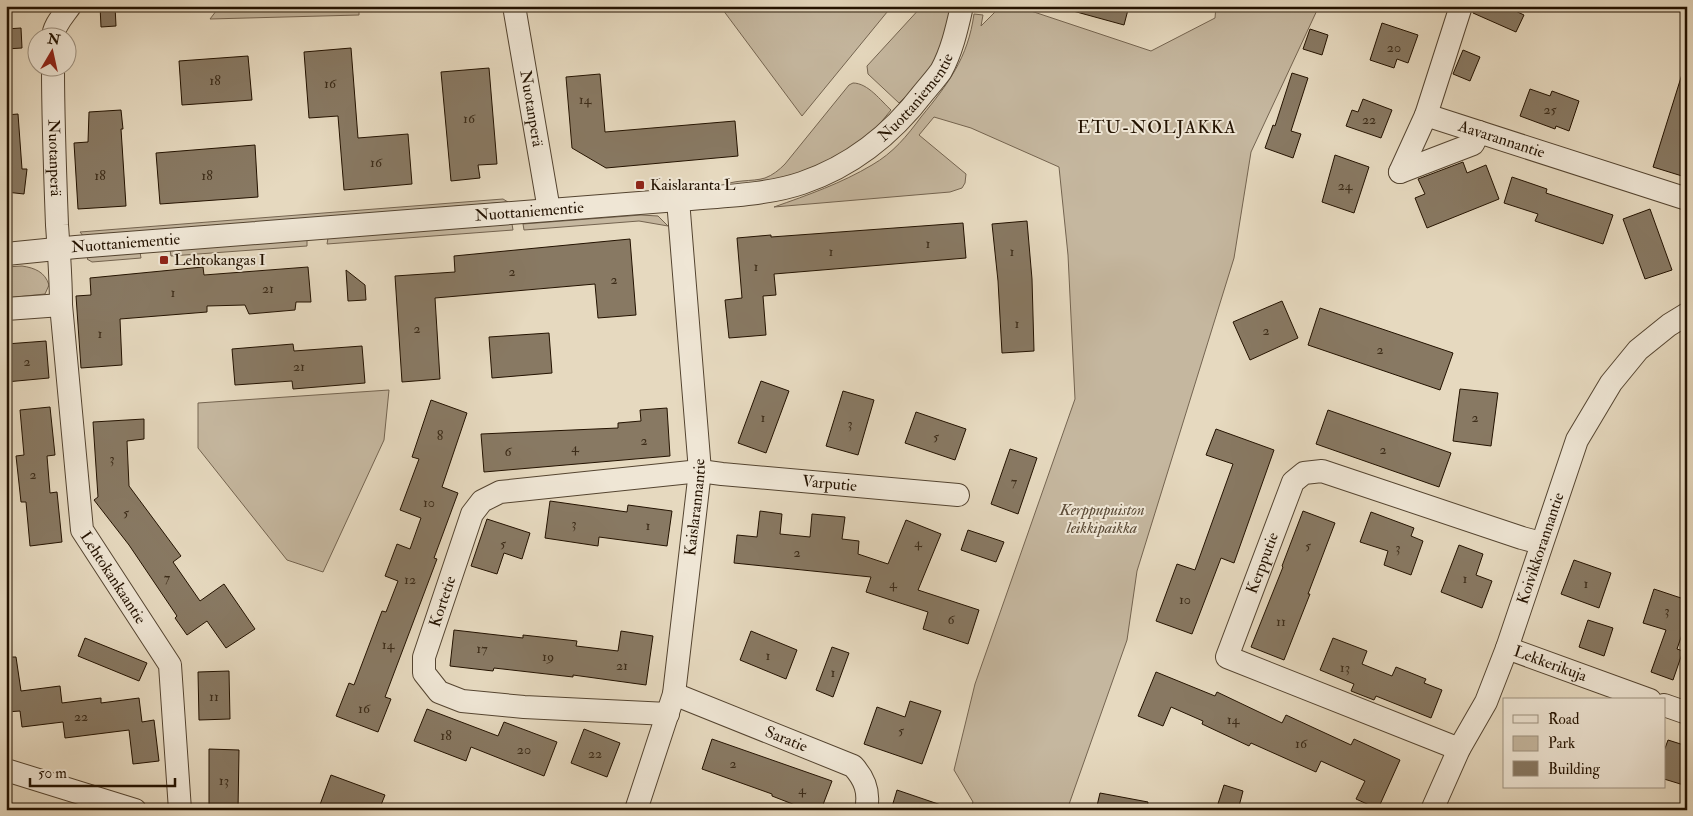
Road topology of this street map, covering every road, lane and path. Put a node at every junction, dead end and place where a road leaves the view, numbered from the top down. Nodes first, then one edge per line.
1 (70, 6) edge
2 (514, 6) edge
3 (962, 6) edge
4 (1461, 6) edge
5 (56, 28) edge
6 (53, 78) edge
7 (1426, 115) junction
8 (1479, 132) junction
9 (1687, 199) edge
10 (678, 200) junction
11 (549, 210) junction
12 (59, 248) junction
13 (6, 254) edge
14 (62, 305) junction
15 (6, 309) edge
16 (1687, 314) edge
17 (700, 471) junction
18 (958, 495) dead end
19 (1541, 543) junction
20 (1507, 648) junction
21 (1644, 698) edge
22 (671, 704) junction
23 (1666, 706) edge
24 (1687, 712) edge
25 (1459, 749) junction
26 (6, 770) edge
27 (135, 810) edge
28 (180, 810) edge
29 (636, 810) edge
30 (866, 810) edge
31 (1432, 810) edge

1 - 5 street
2 - 11 street, Nuotanperä
3 - 10 street, Nuottaniementie
4 - 7 street
6 - 12 street, Nuotanperä
7 - 8 street, Aavarannantie
7 - 8 street
8 - 9 street, Aavarannantie
10 - 11 street, Nuottaniementie
10 - 17 street, Kaislarannantie
11 - 12 street, Nuottaniementie
12 - 13 street, Nuottaniementie
12 - 14 street, Lehtokankaantie
14 - 15 street
14 - 28 street, Lehtokankaantie
16 - 19 street, Koivikkorannantie
17 - 18 street, Varputie
17 - 22 street, Kaislarannantie
17 - 22 street, Kortetie
19 - 20 street, Koivikkorannantie
19 - 25 street, Kerpputie
20 - 21 street, Lekkerikuja
20 - 25 street, Koivikkorannantie
22 - 29 street, Kaislarannantie
22 - 30 street, Saratie
23 - 24 street
25 - 31 street, Koivikkorannantie
26 - 27 street

